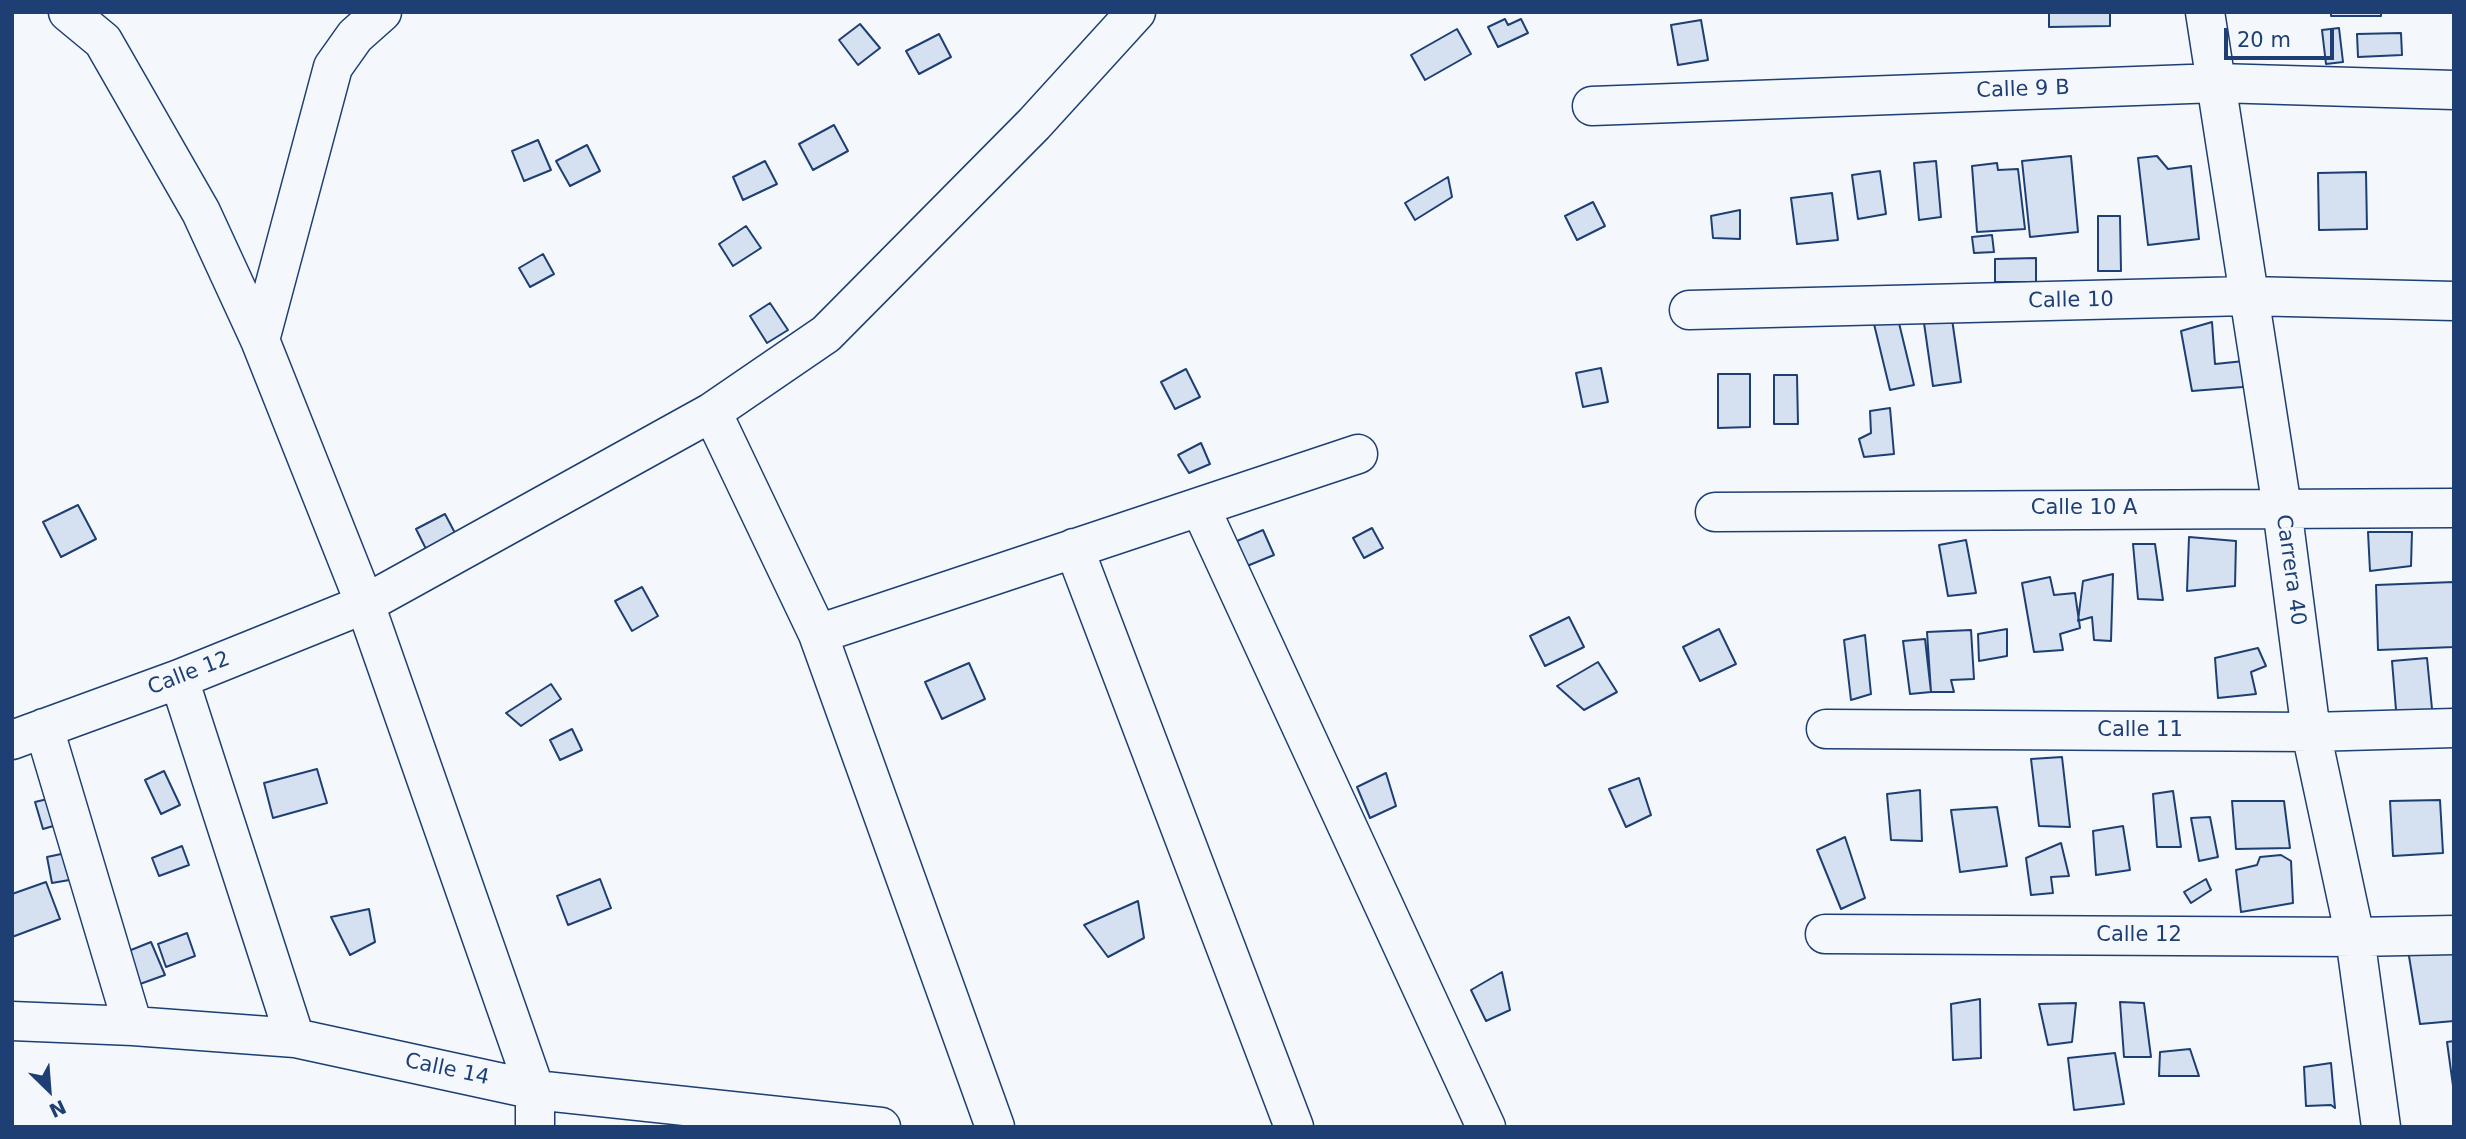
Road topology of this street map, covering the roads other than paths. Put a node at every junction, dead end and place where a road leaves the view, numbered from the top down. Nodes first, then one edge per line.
1 (68, 12) edge
2 (382, 12) edge
3 (1136, 12) edge
4 (2205, 12) edge
5 (2217, 83) junction
6 (2454, 90) edge
7 (1592, 106) dead end
8 (2247, 296) junction
9 (2454, 301) edge
10 (1689, 310) dead end
11 (260, 340) junction
12 (712, 412) junction
13 (1358, 454) dead end
14 (1200, 506) junction
15 (2282, 508) junction
16 (2454, 508) edge
17 (1715, 512) dead end
18 (1074, 548) junction
19 (365, 604) junction
20 (818, 634) junction
21 (179, 679) junction
22 (2454, 728) edge
23 (1826, 729) dead end
24 (2311, 732) junction
25 (28, 734) edge
26 (1825, 934) dead end
27 (2454, 935) edge
28 (2355, 937) junction
29 (12, 1021) edge
30 (133, 1026) junction
31 (296, 1038) junction
32 (535, 1110) edge
33 (881, 1127) edge
34 (995, 1127) edge
35 (1294, 1127) edge
36 (1486, 1127) edge
37 (2381, 1127) edge

1 - 11 street
2 - 11 street
3 - 12 street, Calle 12
4 - 5 street, Carrera 40
5 - 6 street, Calle 9 B
5 - 7 street, Calle 9 B
5 - 8 street, Carrera 40
8 - 9 street, Calle 10
8 - 10 street, Calle 10
8 - 15 street, Carrera 40
11 - 19 street
12 - 19 street, Calle 12
12 - 20 street
13 - 14 street
14 - 18 street
14 - 36 street
15 - 16 street, Calle 10 A
15 - 17 street, Calle 10 A
15 - 24 street, Carrera 40
18 - 20 street
18 - 35 street
19 - 21 street, Calle 12
19 - 32 street
20 - 34 street
21 - 25 street, Calle 12
21 - 31 street
22 - 24 street, Calle 11
23 - 24 street, Calle 11
24 - 28 street, Carrera 40
25 - 30 street
26 - 28 street, Calle 12
27 - 28 street, Calle 12
28 - 37 street, Carrera 40
29 - 30 street, Calle 14
30 - 31 street, Calle 14
31 - 32 street, Calle 14
32 - 33 street, Calle 14

